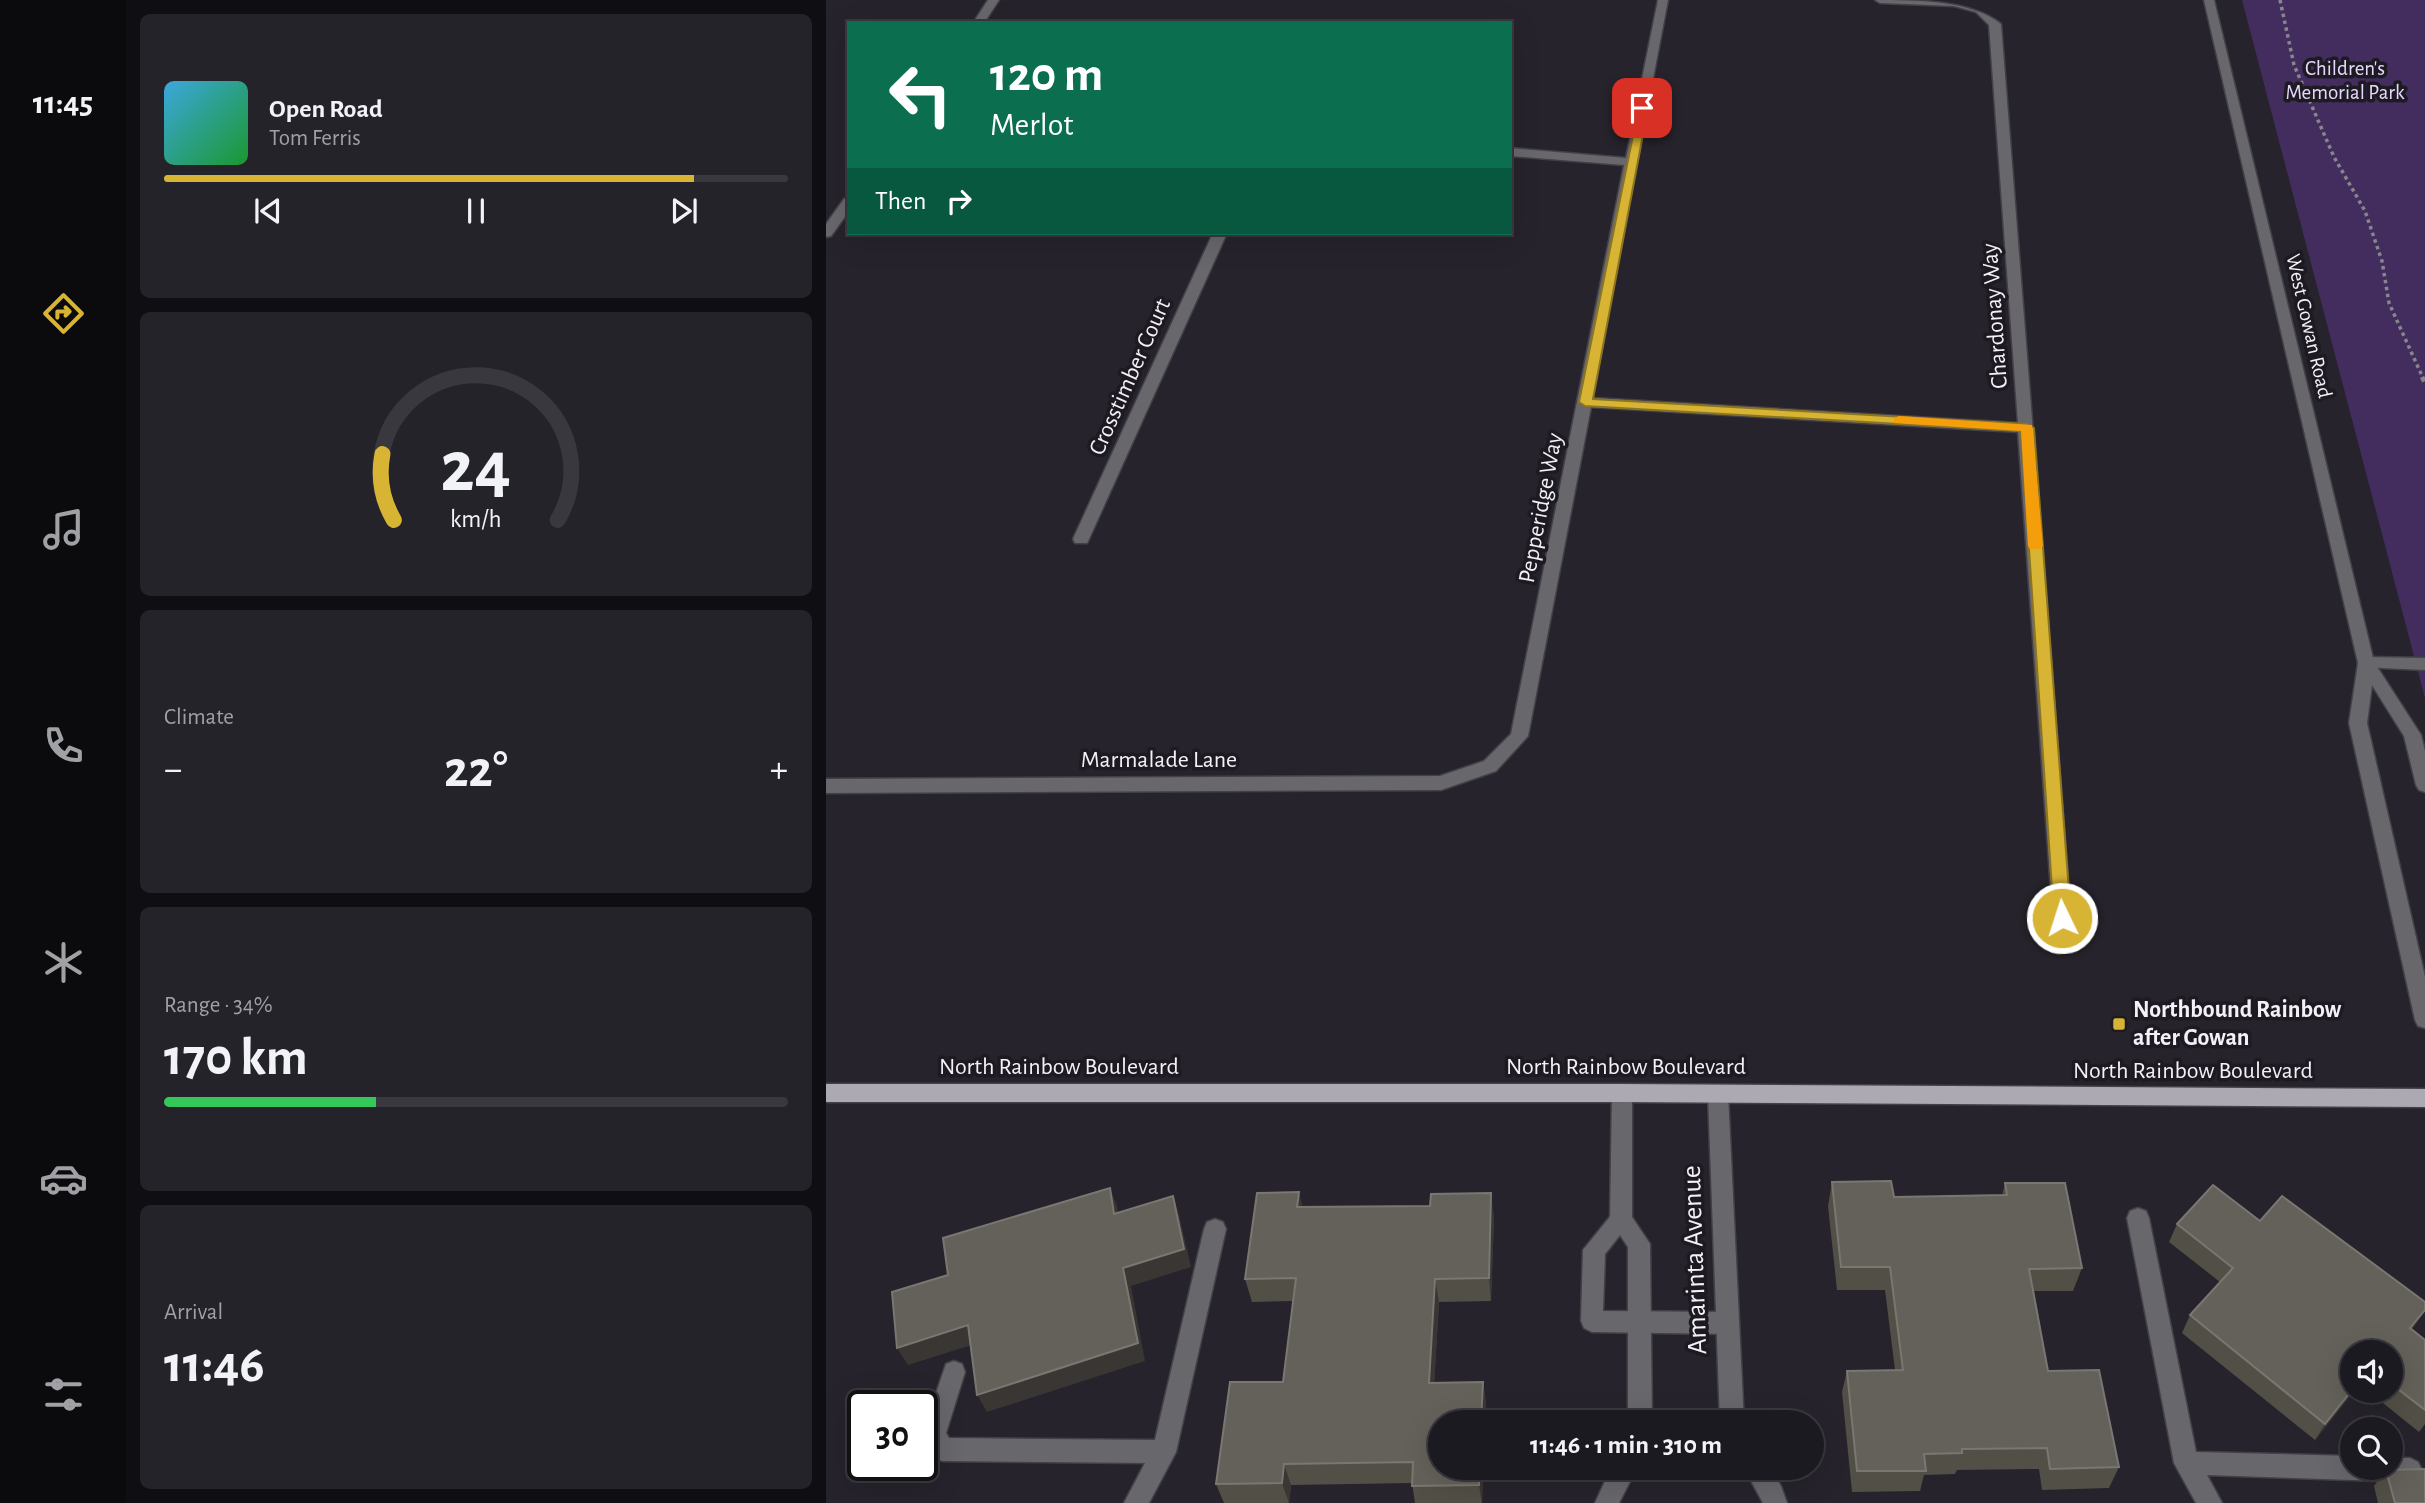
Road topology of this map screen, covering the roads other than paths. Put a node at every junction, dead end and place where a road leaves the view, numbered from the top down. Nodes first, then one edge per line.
1 (994, 0) edge
2 (1663, 0) edge
3 (1880, 0) edge
4 (2209, 0) edge
5 (979, 21) edge
6 (1512, 152) edge
7 (1632, 162) junction
8 (847, 205) edge
9 (826, 233) edge
10 (1219, 235) edge
11 (1585, 402) junction
12 (2027, 428) junction
13 (1082, 539) dead end
14 (2366, 663) junction
15 (2425, 664) edge
16 (1490, 766) joint
17 (2425, 785) edge
18 (826, 786) edge
19 (2062, 918) dead end
20 (2425, 1020) edge
21 (826, 1093) edge
22 (1622, 1093) junction
23 (1718, 1094) junction
24 (2425, 1098) edge
25 (2138, 1218) dead end
26 (1621, 1220) junction
27 (1215, 1229) dead end
28 (1639, 1322) junction
29 (1728, 1323) junction
30 (954, 1372) dead end
31 (1640, 1410) edge
32 (1731, 1410) edge
33 (1164, 1452) junction
34 (2186, 1463) junction
35 (2410, 1470) edge
36 (1617, 1480) edge
37 (1763, 1480) edge
38 (1136, 1503) edge
39 (1607, 1503) edge
40 (1775, 1503) edge
41 (2210, 1503) edge

1 - 5 street
2 - 7 street, Pepperidge Way
3 - 12 street, Chardonay Way
4 - 14 street, West Gowan Road
6 - 7 street
7 - 11 street, Pepperidge Way
8 - 9 street
10 - 13 street, Crosstimber Court
11 - 12 street
11 - 16 street, Pepperidge Way
12 - 19 street, Chardonay Way
14 - 15 street
14 - 17 street, West Gowan Road
14 - 20 street, West Gowan Road
16 - 18 street, Marmalade Lane
21 - 22 main road, North Rainbow Boulevard
22 - 23 main road, North Rainbow Boulevard
22 - 26 street
23 - 24 main road, North Rainbow Boulevard
23 - 29 street, Amarinta Avenue
25 - 34 street
26 - 28 street
26 - 28 street
27 - 33 street
28 - 29 street
28 - 31 street
29 - 32 street, Amarinta Avenue
30 - 33 street
33 - 38 street
34 - 35 street
34 - 41 street
36 - 39 street
37 - 40 street

